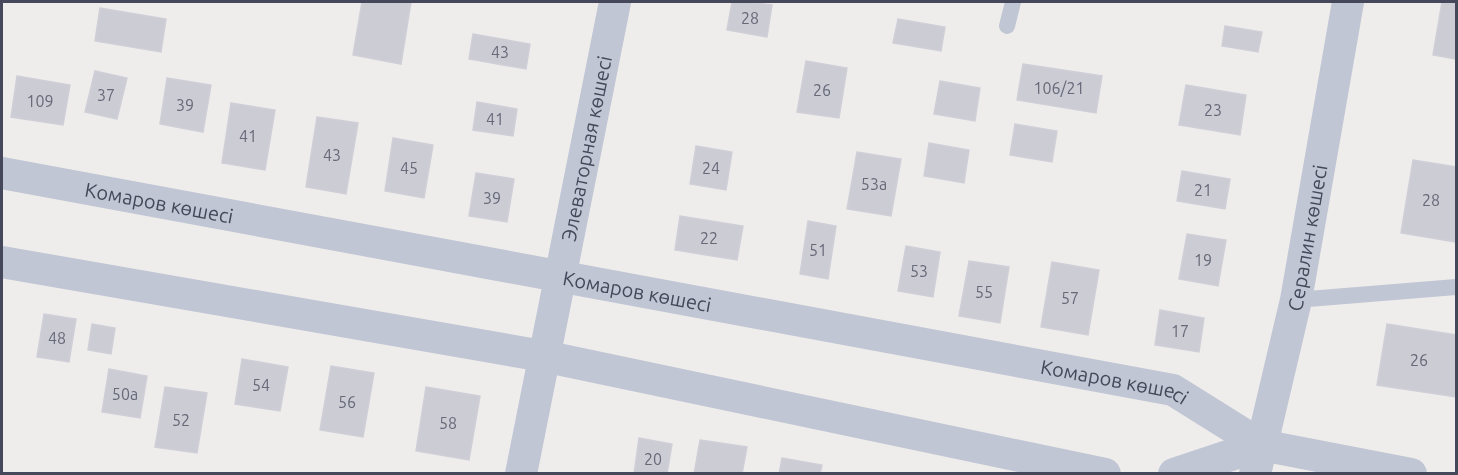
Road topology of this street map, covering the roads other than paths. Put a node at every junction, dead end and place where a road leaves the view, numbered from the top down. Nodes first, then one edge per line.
1 (615, 2) edge
2 (1013, 2) edge
3 (1348, 2) edge
4 (1007, 26) dead end
5 (2, 173) edge
6 (2, 262) edge
7 (560, 277) junction
8 (1456, 287) edge
9 (1296, 300) junction
10 (543, 356) junction
11 (1258, 459) edge
12 (521, 474) edge
13 (1105, 474) edge
14 (1174, 474) edge
15 (1411, 474) edge

1 - 7 street, Элеваторная көшесі
2 - 4 lane
3 - 9 street, Сералин көшесі
5 - 7 street, Комаров көшесі
6 - 10 street
7 - 10 street, Элеваторная көшесі
7 - 11 street, Комаров көшесі
8 - 9 lane
9 - 11 street, Сералин көшесі
10 - 12 street, Элеваторная көшесі
10 - 13 street
11 - 14 street, Комаров көшесі
11 - 15 street, Комаров көшесі

